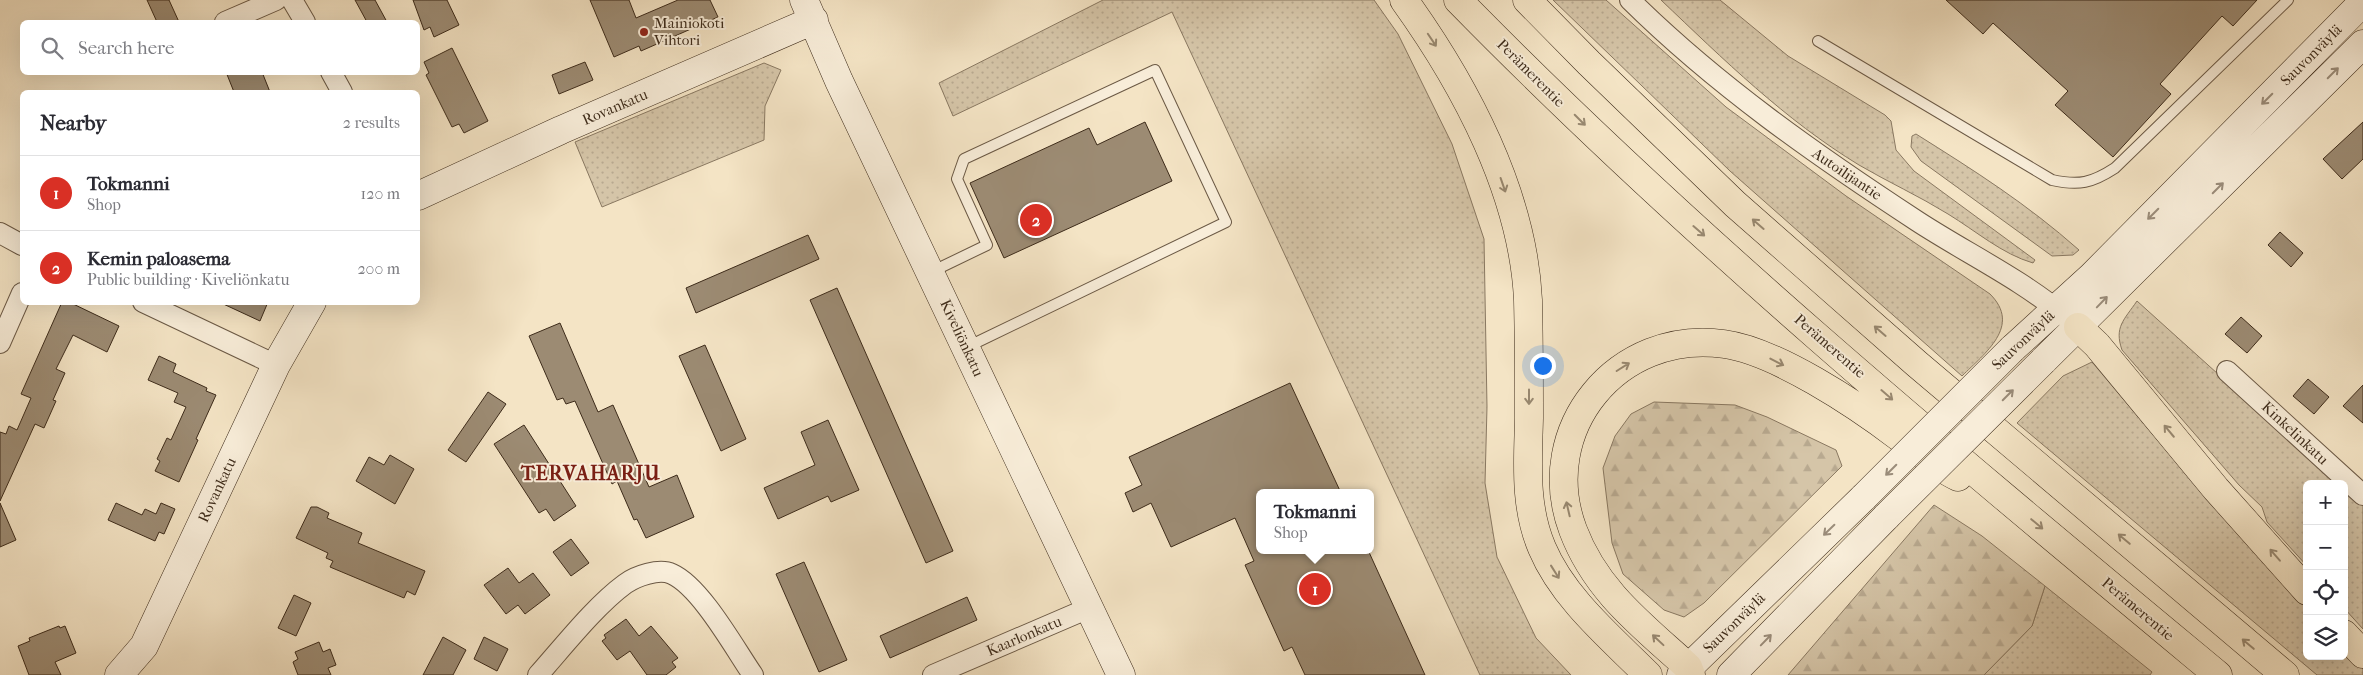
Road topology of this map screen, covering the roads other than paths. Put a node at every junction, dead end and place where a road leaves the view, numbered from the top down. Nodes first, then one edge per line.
1 (276, 0) edge
2 (292, 0) edge
3 (1404, 0) edge
4 (1458, 0) edge
5 (1527, 0) edge
6 (1630, 0) edge
7 (2288, 0) edge
8 (2363, 2) edge
9 (809, 10) edge
10 (231, 20) edge
11 (303, 20) edge
12 (1818, 41) dead end
13 (2363, 44) edge
14 (333, 75) edge
15 (341, 90) edge
16 (420, 195) edge
17 (0, 233) edge
18 (20, 243) edge
19 (930, 272) junction
20 (20, 298) edge
21 (149, 305) edge
22 (310, 305) edge
23 (2056, 309) junction
24 (2078, 327) junction
25 (0, 343) edge
26 (966, 347) junction
27 (276, 366) junction
28 (2228, 371) dead end
29 (2363, 495) edge
30 (2006, 499) junction
31 (2303, 586) edge
32 (1089, 608) junction
33 (2348, 638) edge
34 (1616, 643) junction
35 (2363, 654) edge
36 (1686, 672) edge
37 (119, 675) edge
38 (538, 675) edge
39 (753, 675) edge
40 (932, 675) edge
41 (1121, 675) edge
42 (1627, 675) edge
43 (1648, 675) edge
44 (1732, 675) edge
45 (2218, 675) edge
46 (2285, 675) edge

1 - 10 street
2 - 11 street
3 -> 34 highway
4 -> 30 highway, Perämerentie
46 -> 5 highway
6 - 23 street, Autoilijantie
7 - 12 lane
8 -> 23 main road, Sauvonväylä
9 - 16 main road, Rovankatu
9 - 19 main road, Kiveliönkatu
24 -> 13 main road, Sauvonväylä
14 - 15 street
17 - 18 street
19 - 26 main road, Kiveliönkatu
19 - 26 lane
20 - 25 street
21 - 27 street
22 - 27 main road, Rovankatu
23 - 24 street, Autoilijantie
23 -> 36 main road, Sauvonväylä, bridge
31 -> 24 highway
44 -> 24 main road, Sauvonväylä, bridge
26 - 32 main road, Kiveliönkatu
27 - 37 main road, Rovankatu
28 - 29 street, Kinkelinkatu
36 -> 30 highway
30 -> 45 highway, Perämerentie
32 - 40 street, Kaarlonkatu
32 - 41 main road, Kiveliönkatu
33 - 35 highway
34 - 42 highway
34 - 43 highway
38 - 39 street

